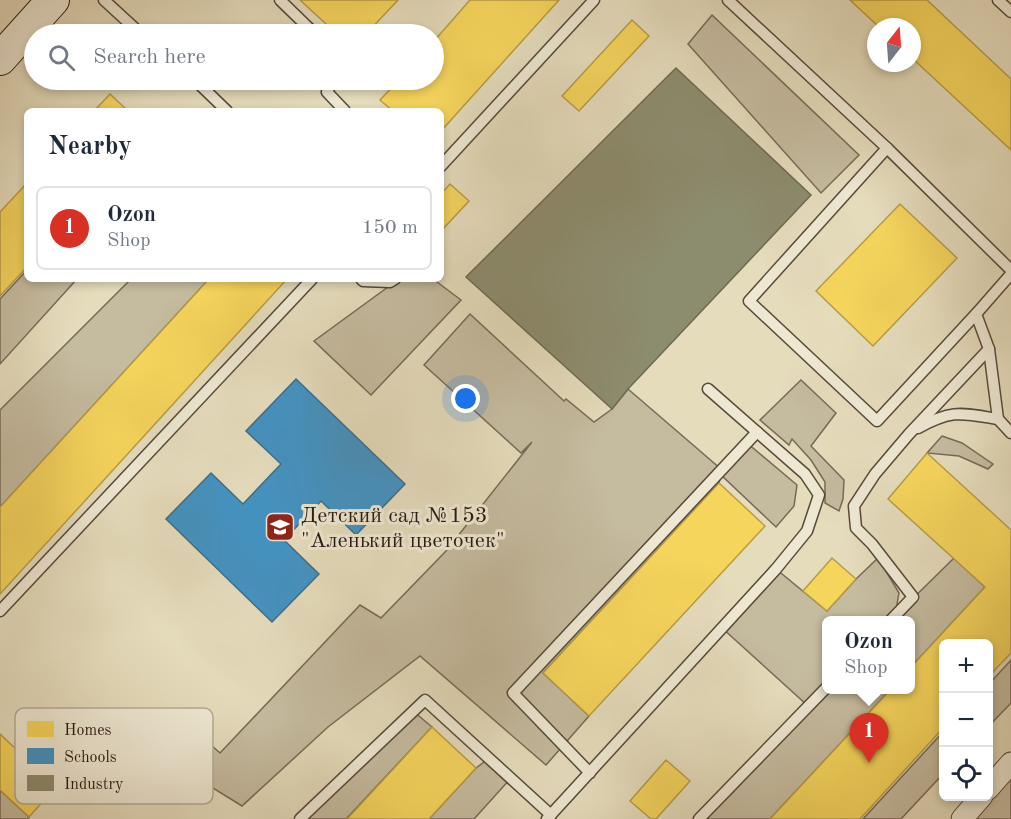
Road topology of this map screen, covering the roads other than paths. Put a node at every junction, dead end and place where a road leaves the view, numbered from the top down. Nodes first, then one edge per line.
1 (53, 0) edge
2 (104, 0) edge
3 (280, 0) edge
4 (594, 0) edge
5 (728, 0) edge
6 (998, 0) edge
7 (1011, 12) edge
8 (31, 24) edge
9 (130, 24) edge
10 (305, 24) edge
11 (24, 32) edge
12 (0, 59) edge
13 (205, 90) edge
14 (328, 90) edge
15 (224, 108) edge
16 (342, 108) edge
17 (887, 148) junction
18 (444, 163) edge
19 (1011, 272) edge
20 (309, 282) edge
21 (976, 314) junction
22 (989, 349) junction
23 (708, 389) dead end
24 (998, 419) junction
25 (757, 432) junction
26 (1011, 433) edge
27 (909, 434) junction
28 (0, 611) edge
29 (896, 616) edge
30 (822, 692) edge
31 (1011, 763) edge
32 (591, 773) junction
33 (993, 783) edge
34 (978, 801) edge
35 (549, 817) edge
36 (300, 819) edge
37 (699, 819) edge
38 (962, 819) edge

1 - 8 main road
2 - 9 lane
3 - 10 lane
4 - 18 lane
5 - 17 lane
6 - 7 lane
11 - 12 main road
13 - 15 lane
14 - 16 lane
17 - 19 lane
17 - 21 lane
19 - 21 lane
20 - 28 lane
21 - 22 lane
22 - 24 lane
22 - 27 lane
23 - 25 lane
24 - 26 lane
24 - 27 lane
25 - 32 lane
25 - 32 lane
27 - 29 lane
30 - 37 lane
31 - 33 street
32 - 35 lane
34 - 38 street
35 - 36 lane

